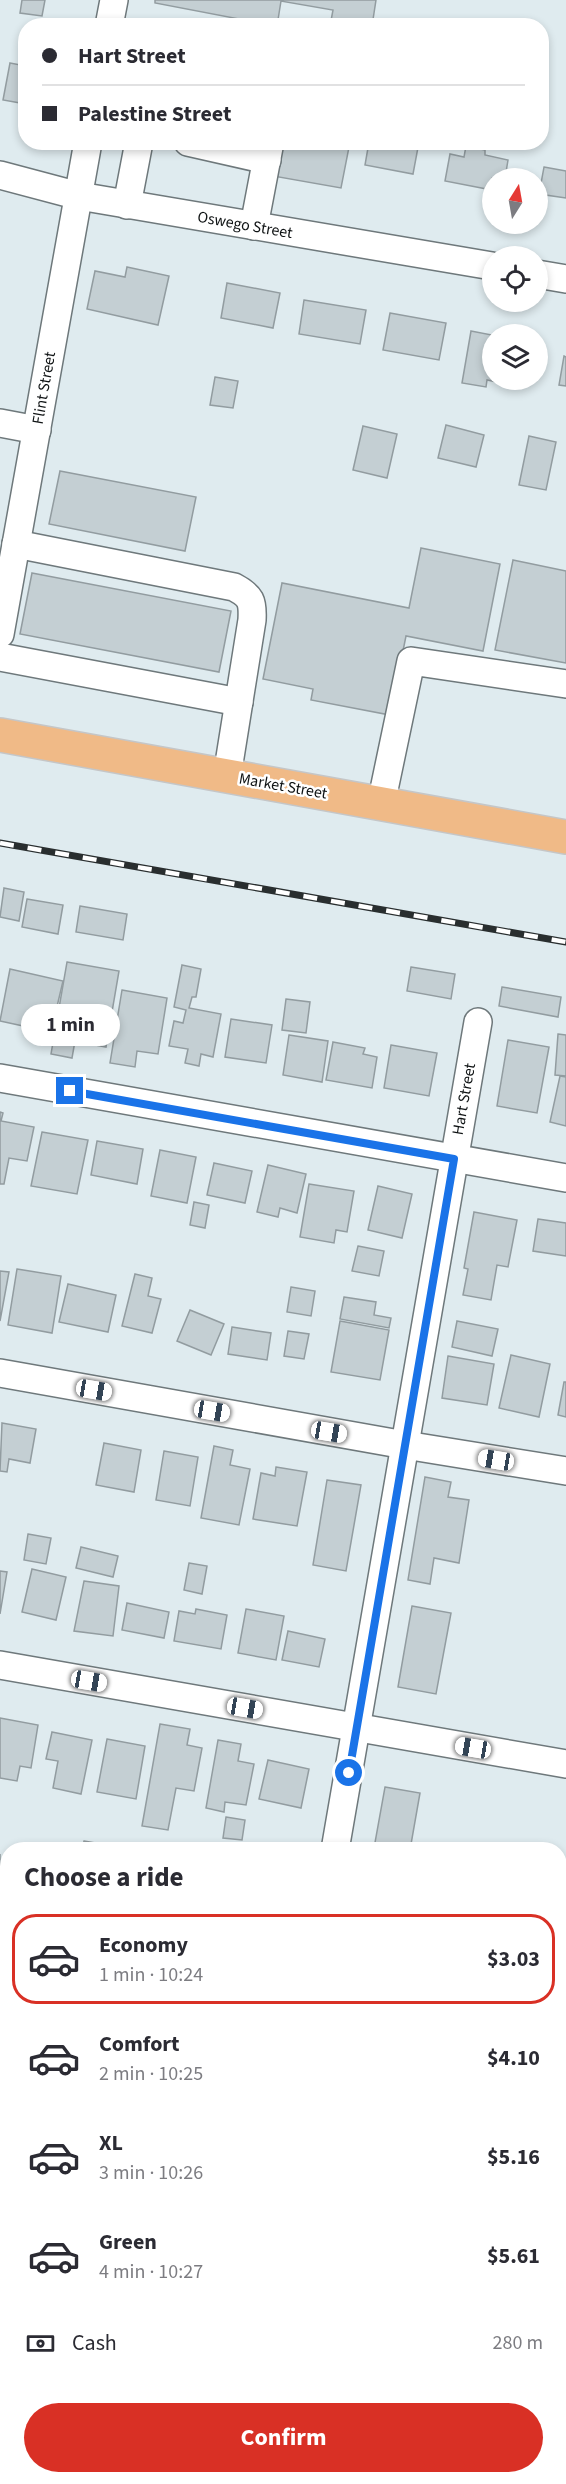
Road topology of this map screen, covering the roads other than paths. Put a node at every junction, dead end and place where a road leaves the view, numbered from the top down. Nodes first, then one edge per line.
1 (114, 0) edge
2 (111, 18) edge
3 (87, 150) edge
4 (137, 150) edge
5 (268, 151) edge
6 (0, 175) edge
7 (79, 196) junction
8 (127, 205) junction
9 (254, 226) junction
10 (482, 264) edge
11 (548, 276) edge
12 (566, 279) edge
13 (0, 423) edge
14 (37, 430) junction
15 (16, 544) junction
16 (0, 634) edge
17 (0, 657) edge
18 (566, 684) edge
19 (239, 702) junction
20 (0, 735) edge
21 (227, 777) junction
22 (381, 804) junction
23 (566, 837) edge
24 (478, 1022) dead end
25 (0, 1078) edge
26 (454, 1159) junction
27 (566, 1178) edge
28 (0, 1373) edge
29 (405, 1445) junction
30 (566, 1471) edge
31 (0, 1665) edge
32 (356, 1727) junction
33 (566, 1764) edge
34 (336, 1842) edge

1 - 2 street
3 - 7 street, Flint Street
4 - 8 street
5 - 9 street
6 - 7 street, Oswego Street
7 - 8 street, Oswego Street
7 - 14 street, Flint Street
8 - 9 street, Oswego Street
9 - 10 street, Oswego Street
11 - 12 street
13 - 14 street
14 - 15 street, Flint Street
15 - 16 street, Flint Street
15 - 19 street
17 - 19 street
18 - 22 street
19 - 21 street
20 - 21 main road, Market Street
21 - 22 main road, Market Street
22 - 23 main road, Market Street
24 - 26 street, Hart Street
25 - 26 street
26 - 27 street
26 - 29 street, Hart Street
28 - 29 street
29 - 30 street
29 - 32 street, Hart Street
31 - 32 street
32 - 33 street
32 - 34 street, Hart Street

